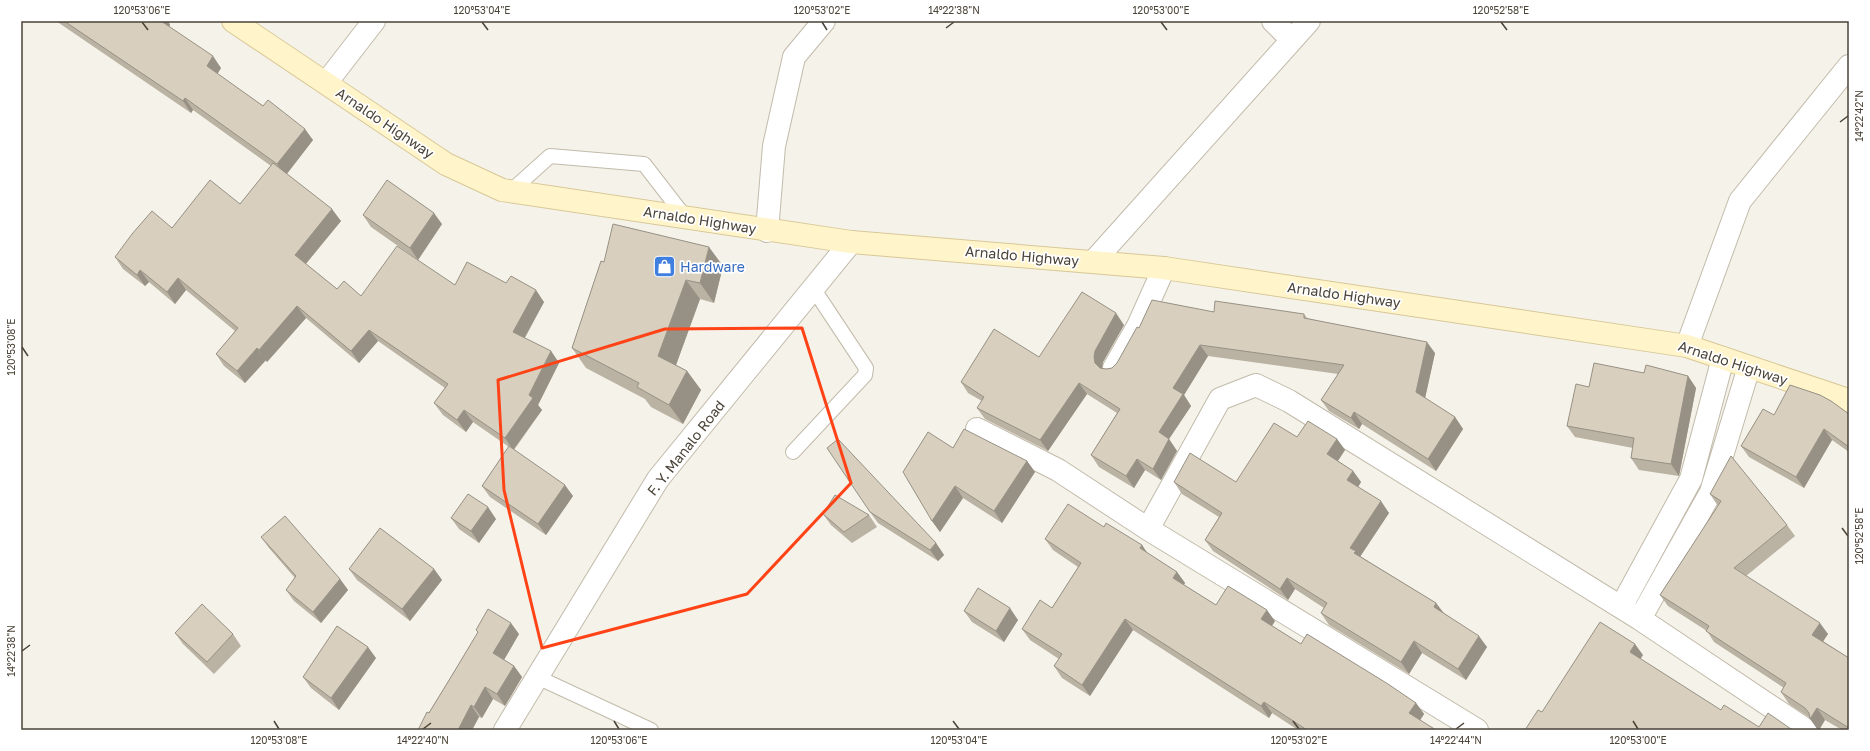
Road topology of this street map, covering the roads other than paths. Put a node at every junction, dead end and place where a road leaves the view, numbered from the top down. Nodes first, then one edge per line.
1 (233, 21) edge
2 (374, 21) edge
3 (824, 21) edge
4 (1273, 21) edge
5 (1309, 21) edge
6 (1292, 40) junction
7 (1849, 66) edge
8 (326, 84) junction
9 (511, 191) junction
10 (685, 217) junction
11 (767, 231) junction
12 (851, 242) junction
13 (1093, 262) junction
14 (1164, 268) junction
15 (813, 288) junction
16 (1687, 346) junction
17 (1723, 358) junction
18 (1748, 367) junction
19 (1114, 368) edge
20 (1849, 402) edge
21 (977, 429) dead end
22 (793, 452) dead end
23 (1691, 479) junction
24 (1711, 492) junction
25 (1148, 529) junction
26 (1621, 607) junction
27 (1640, 619) junction
28 (537, 678) junction
29 (506, 730) edge
30 (651, 730) edge
31 (1477, 730) edge
32 (1806, 730) edge

1 - 8 main road, Arnaldo Highway
2 - 8 street
3 - 11 street
4 - 6 street
5 - 6 street
6 - 13 street
7 - 16 street
8 - 9 main road, Arnaldo Highway
9 - 10 main road, Arnaldo Highway
9 - 10 lane
10 - 11 main road, Arnaldo Highway
11 - 12 main road, Arnaldo Highway
12 - 13 main road, Arnaldo Highway
12 - 15 street, F. Y. Manalo Road
13 - 14 main road, Arnaldo Highway
14 - 16 main road, Arnaldo Highway
14 - 19 street
15 - 22 lane
15 - 28 street, F. Y. Manalo Road
16 - 17 main road, Arnaldo Highway
17 - 18 main road, Arnaldo Highway
17 - 23 street
18 - 20 main road, Arnaldo Highway
18 - 24 street
21 - 25 street
23 - 24 street
23 - 26 street
24 - 27 street
25 - 26 street
25 - 31 street
26 - 27 street
27 - 32 street
28 - 29 street, F. Y. Manalo Road
28 - 30 lane

